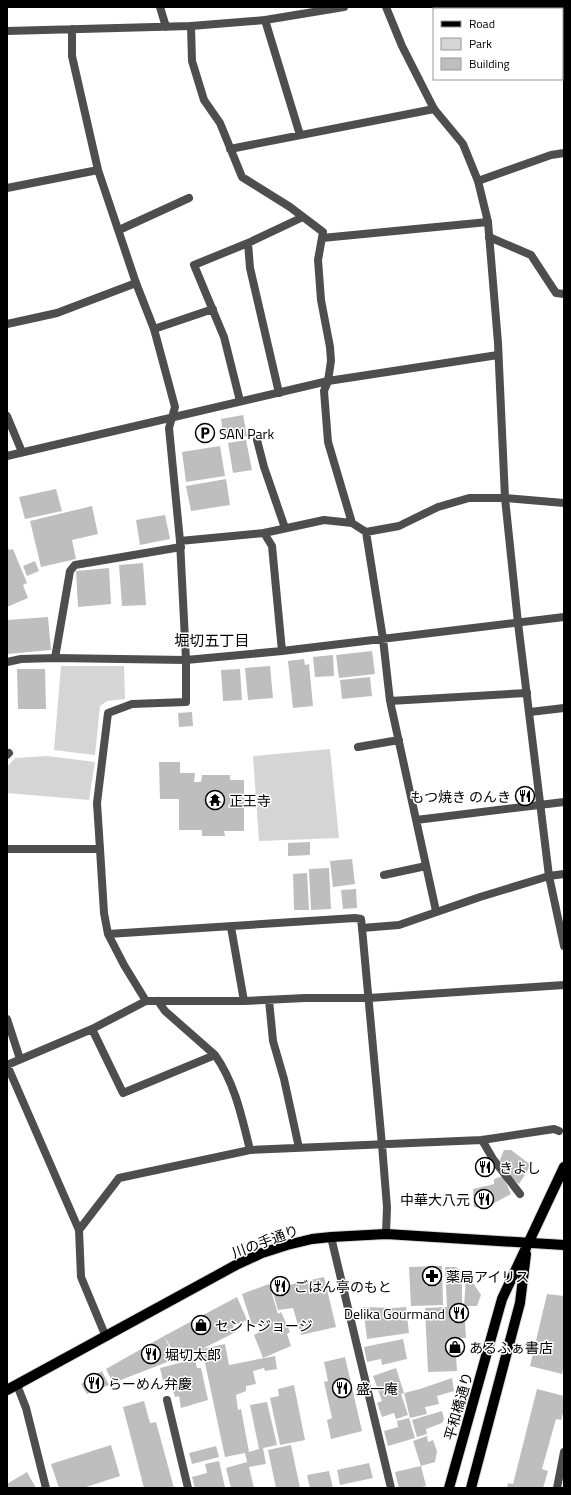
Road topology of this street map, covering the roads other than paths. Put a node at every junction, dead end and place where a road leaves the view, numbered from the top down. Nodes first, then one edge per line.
1 (160, 7) edge
2 (344, 7) edge
3 (386, 7) edge
4 (265, 20) junction
5 (191, 26) junction
6 (166, 27) junction
7 (72, 29) junction
8 (7, 30) edge
9 (434, 109) junction
10 (300, 136) junction
11 (230, 149) junction
12 (564, 153) edge
13 (98, 170) junction
14 (478, 181) junction
15 (7, 188) edge
16 (189, 198) dead end
17 (303, 217) junction
18 (488, 222) junction
19 (118, 230) junction
20 (489, 237) junction
21 (322, 238) junction
22 (248, 243) junction
23 (136, 283) junction
24 (564, 294) edge
25 (213, 309) junction
26 (7, 324) edge
27 (154, 329) junction
28 (498, 355) junction
29 (328, 382) junction
30 (279, 393) junction
31 (240, 401) junction
32 (7, 416) edge
33 (172, 418) junction
34 (257, 440) dead end
35 (22, 452) junction
36 (7, 456) edge
37 (505, 498) junction
38 (564, 503) edge
39 (352, 523) junction
40 (285, 528) junction
41 (366, 532) junction
42 (264, 533) junction
43 (180, 544) junction
44 (564, 617) edge
45 (518, 623) junction
46 (383, 639) junction
47 (282, 651) junction
48 (55, 658) junction
49 (186, 660) junction
50 (7, 662) edge
51 (527, 694) junction
52 (390, 701) junction
53 (564, 708) edge
54 (530, 712) junction
55 (399, 740) junction
56 (358, 747) dead end
57 (564, 802) edge
58 (541, 805) junction
59 (416, 820) junction
60 (100, 849) junction
61 (7, 850) edge
62 (426, 866) junction
63 (564, 874) edge
64 (384, 875) dead end
65 (549, 876) junction
66 (436, 911) junction
67 (231, 927) junction
68 (362, 928) junction
69 (108, 934) junction
70 (564, 946) edge
71 (564, 985) edge
72 (369, 998) junction
73 (269, 1000) junction
74 (146, 1001) junction
75 (158, 1001) junction
76 (244, 1001) junction
77 (7, 1019) edge
78 (92, 1029) junction
79 (215, 1055) junction
80 (20, 1059) junction
81 (560, 1131) dead end
82 (482, 1140) junction
83 (382, 1145) junction
84 (299, 1148) junction
85 (250, 1150) junction
86 (564, 1167) edge
87 (520, 1194) dead end
88 (79, 1230) junction
89 (386, 1234) junction
90 (331, 1237) junction
91 (528, 1242) junction
92 (564, 1245) edge
93 (106, 1337) junction
94 (17, 1385) junction
95 (7, 1390) edge
96 (167, 1400) dead end
97 (564, 1452) edge
98 (46, 1488) edge
99 (188, 1488) edge
100 (391, 1488) edge
101 (449, 1488) edge
102 (472, 1488) edge
103 (557, 1488) edge

1 - 6 street
2 - 4 street
3 - 9 street
4 - 5 street
4 - 10 street
5 - 6 street
5 - 11 street
6 - 7 street
7 - 8 street
7 - 13 street
9 - 10 street
9 - 14 street
10 - 11 street
11 - 17 street
12 - 14 street
13 - 15 street
13 - 19 street
14 - 18 street
16 - 19 street
17 - 21 street
17 - 22 street
18 - 20 street
18 - 21 street
19 - 23 street
20 - 24 street
20 - 28 street
21 - 29 street
22 - 25 street
22 - 30 street
23 - 26 street
23 - 27 street
25 - 27 street
25 - 31 street
27 - 33 street
28 - 29 street
28 - 37 street
29 - 30 street
29 - 39 street
30 - 31 street
31 - 33 street
32 - 35 street
33 - 35 street
33 - 43 street
34 - 40 street
35 - 36 street
37 - 38 street
37 - 41 street
37 - 45 street
39 - 40 street
39 - 41 street
40 - 42 street
41 - 46 street
42 - 43 street
42 - 47 street
43 - 48 street
43 - 49 street
44 - 45 street
45 - 46 street
45 - 51 street
46 - 47 street
46 - 52 street
47 - 49 street
48 - 49 street
48 - 50 street
49 - 60 street
51 - 52 street
51 - 54 street
52 - 55 street
53 - 54 street
54 - 58 street
55 - 56 street
55 - 59 street
57 - 58 street
58 - 59 street
58 - 65 street
59 - 62 street
60 - 61 street
60 - 69 street
62 - 64 street
62 - 66 street
63 - 65 street
65 - 66 street
65 - 70 street
66 - 68 street
67 - 68 street
67 - 69 street
67 - 76 street
68 - 72 street
69 - 74 street
71 - 72 street
72 - 73 street
72 - 83 street
73 - 76 street
73 - 84 street
74 - 75 street
74 - 78 street
75 - 76 street
75 - 79 street
77 - 80 street
78 - 79 street
78 - 80 street
79 - 85 street
80 - 88 street
81 - 82 street
82 - 83 street
82 - 87 street
83 - 84 street
83 - 89 street
84 - 85 street
85 - 88 street
86 - 91 main road, 平和橋通り
88 - 93 street
89 - 90 main road, 川の手通り
89 - 91 main road, 川の手通り
90 - 93 main road, 川の手通り
90 - 100 street
91 - 92 main road, 川の手通り
91 - 101 main road, 平和橋通り
91 - 102 main road, 平和橋通り
93 - 94 main road, 川の手通り
94 - 95 main road, 川の手通り
94 - 98 street
96 - 99 street
97 - 103 street

